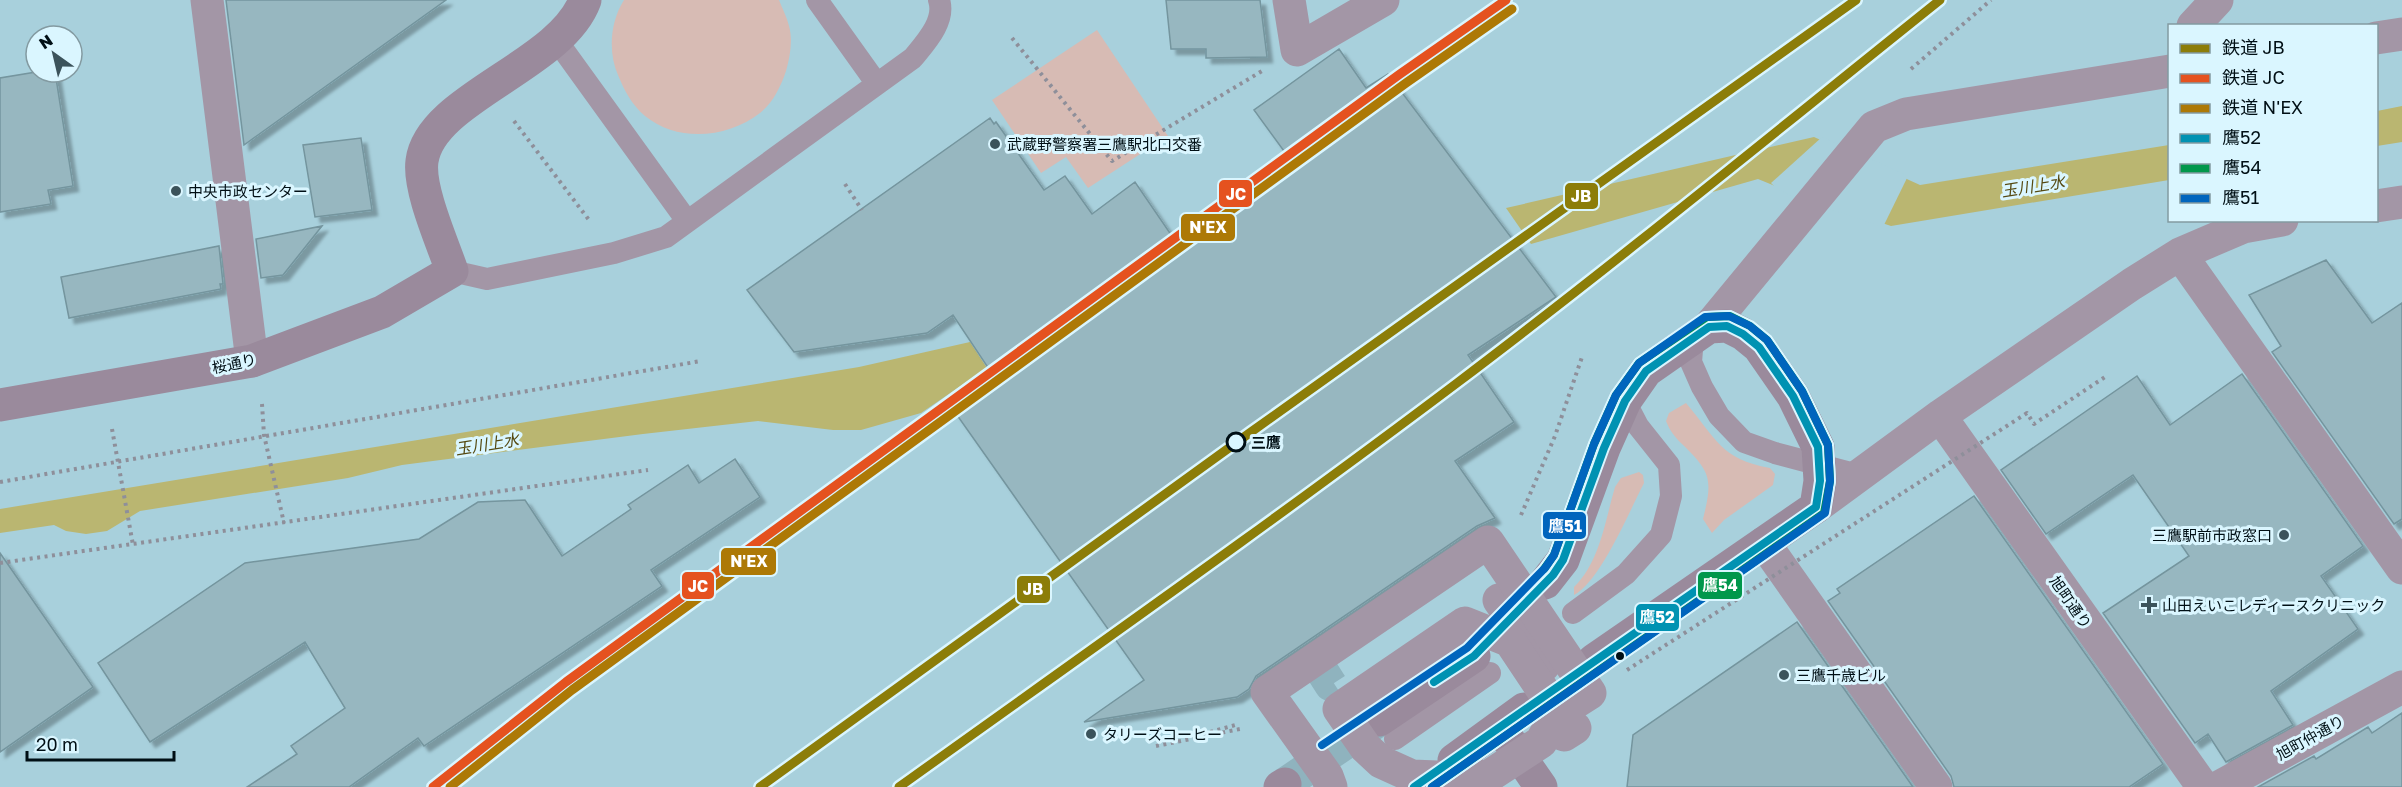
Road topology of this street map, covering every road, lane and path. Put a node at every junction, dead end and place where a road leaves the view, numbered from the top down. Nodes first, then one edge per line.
1 (207, 0) edge
2 (585, 0) edge
3 (817, 0) edge
4 (939, 0) edge
5 (1289, 0) edge
6 (1383, 0) edge
7 (1991, 0) edge
8 (2217, 0) edge
9 (2195, 24) edge
10 (2402, 34) edge
11 (1012, 38) dead end
12 (2378, 38) edge
13 (557, 40) junction
14 (1297, 51) junction
15 (2168, 71) edge
16 (1904, 75) dead end
17 (877, 84) junction
18 (508, 114) dead end
19 (845, 184) dead end
20 (2402, 202) edge
21 (2378, 206) edge
22 (862, 210) dead end
23 (687, 221) junction
24 (591, 222) dead end
25 (2271, 222) edge
26 (2180, 255) junction
27 (452, 272) junction
28 (1701, 332) junction
29 (1582, 357) dead end
30 (252, 361) junction
31 (700, 361) dead end
32 (2108, 375) dead end
33 (1625, 401) junction
34 (262, 404) dead end
35 (0, 405) edge
36 (1940, 416) junction
37 (111, 428) dead end
38 (264, 435) junction
39 (117, 460) junction
40 (1819, 464) junction
41 (648, 470) dead end
42 (1858, 475) junction
43 (0, 482) edge
44 (1816, 507) junction
45 (284, 523) junction
46 (1764, 543) junction
47 (133, 545) junction
48 (1500, 562) junction
49 (0, 563) edge
50 (2402, 568) edge
51 (1545, 584) dead end
52 (1499, 600) dead end
53 (1573, 613) dead end
54 (1593, 660) dead end
55 (1482, 664) dead end
56 (1274, 687) junction
57 (2402, 687) edge
58 (1574, 710) junction
59 (1249, 724) joint
60 (1380, 736) junction
61 (1454, 760) dead end
62 (1493, 781) edge
63 (1331, 787) edge
64 (1343, 787) edge
65 (1394, 787) edge
66 (1541, 787) edge
67 (1936, 787) edge
68 (2203, 787) edge
69 (2219, 787) edge

1 - 30 street
2 - 13 street
3 - 17 lane
4 - 17 lane
5 - 14 street
6 - 14 street
7 - 16 path
8 - 9 street
10 - 12 street
11 - 14 path
13 - 23 lane
13 - 27 street
15 - 28 street
17 - 23 lane
18 - 24 path
19 - 22 path
20 - 21 street
23 - 27 lane
25 - 26 street
26 - 36 street
26 - 50 street
27 - 30 street, 桜通り
28 - 33 street
28 - 40 street
28 - 40 lane
29 - 48 path
30 - 35 street, 桜通り
31 - 38 path
32 - 58 path, bridge
33 - 51 street
33 - 53 lane
34 - 38 path
36 - 42 street
36 - 68 street, 旭町通り
37 - 39 path
38 - 39 path
38 - 45 path
39 - 43 path
39 - 47 path
40 - 42 lane
40 - 44 street
41 - 45 path
42 - 44 street
44 - 46 street
45 - 47 path
46 - 54 street
46 - 67 street
47 - 49 path
48 - 56 street, bridge
48 - 58 street, bridge
52 - 58 street
55 - 60 street
56 - 63 street, bridge
56 - 64 street
57 - 69 street, 旭町仲通り
58 - 60 street, bridge
58 - 62 street, bridge
59 - 59 path
60 - 62 street, bridge
60 - 65 street, bridge
61 - 66 street

